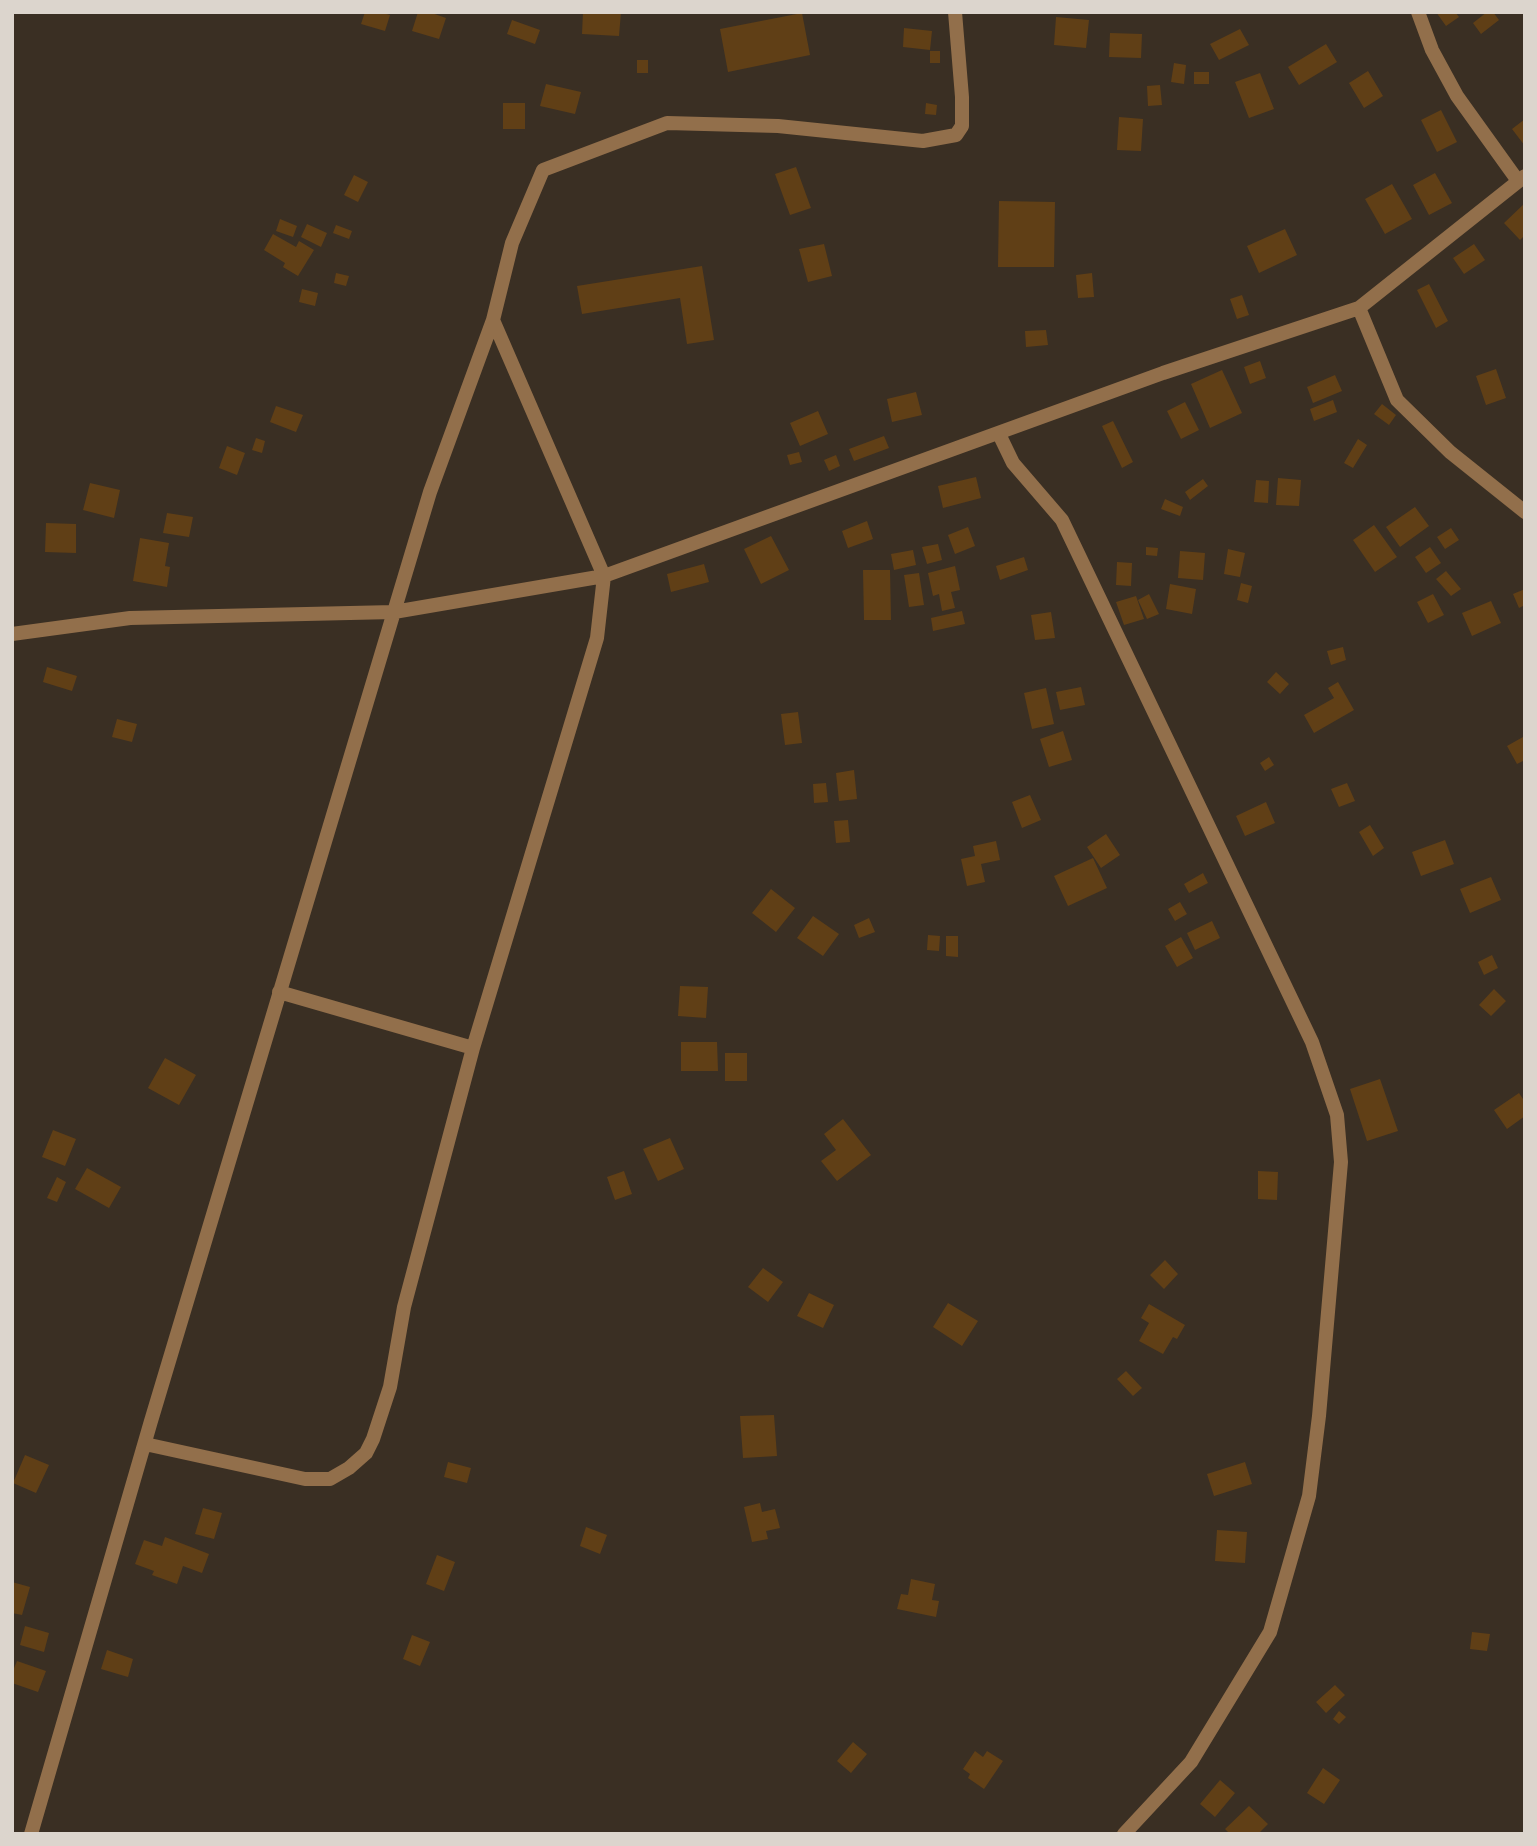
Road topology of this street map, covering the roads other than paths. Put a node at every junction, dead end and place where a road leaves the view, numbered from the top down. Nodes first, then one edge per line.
1 (955, 12) edge
2 (1418, 12) edge
3 (1521, 179) edge
4 (1359, 307) junction
5 (493, 320) junction
6 (999, 434) junction
7 (1525, 512) edge
8 (604, 576) junction
9 (394, 612) junction
10 (12, 634) edge
11 (279, 992) junction
12 (474, 1048) junction
13 (145, 1444) junction
14 (31, 1834) edge
15 (1124, 1834) edge

1 - 5 street
2 - 3 street
3 - 4 street
4 - 6 street
4 - 7 street
5 - 8 street
5 - 9 street
6 - 8 street
6 - 15 street
8 - 9 street
8 - 12 street
9 - 10 street
9 - 11 street
11 - 12 street
11 - 13 street
12 - 13 street
13 - 14 street

